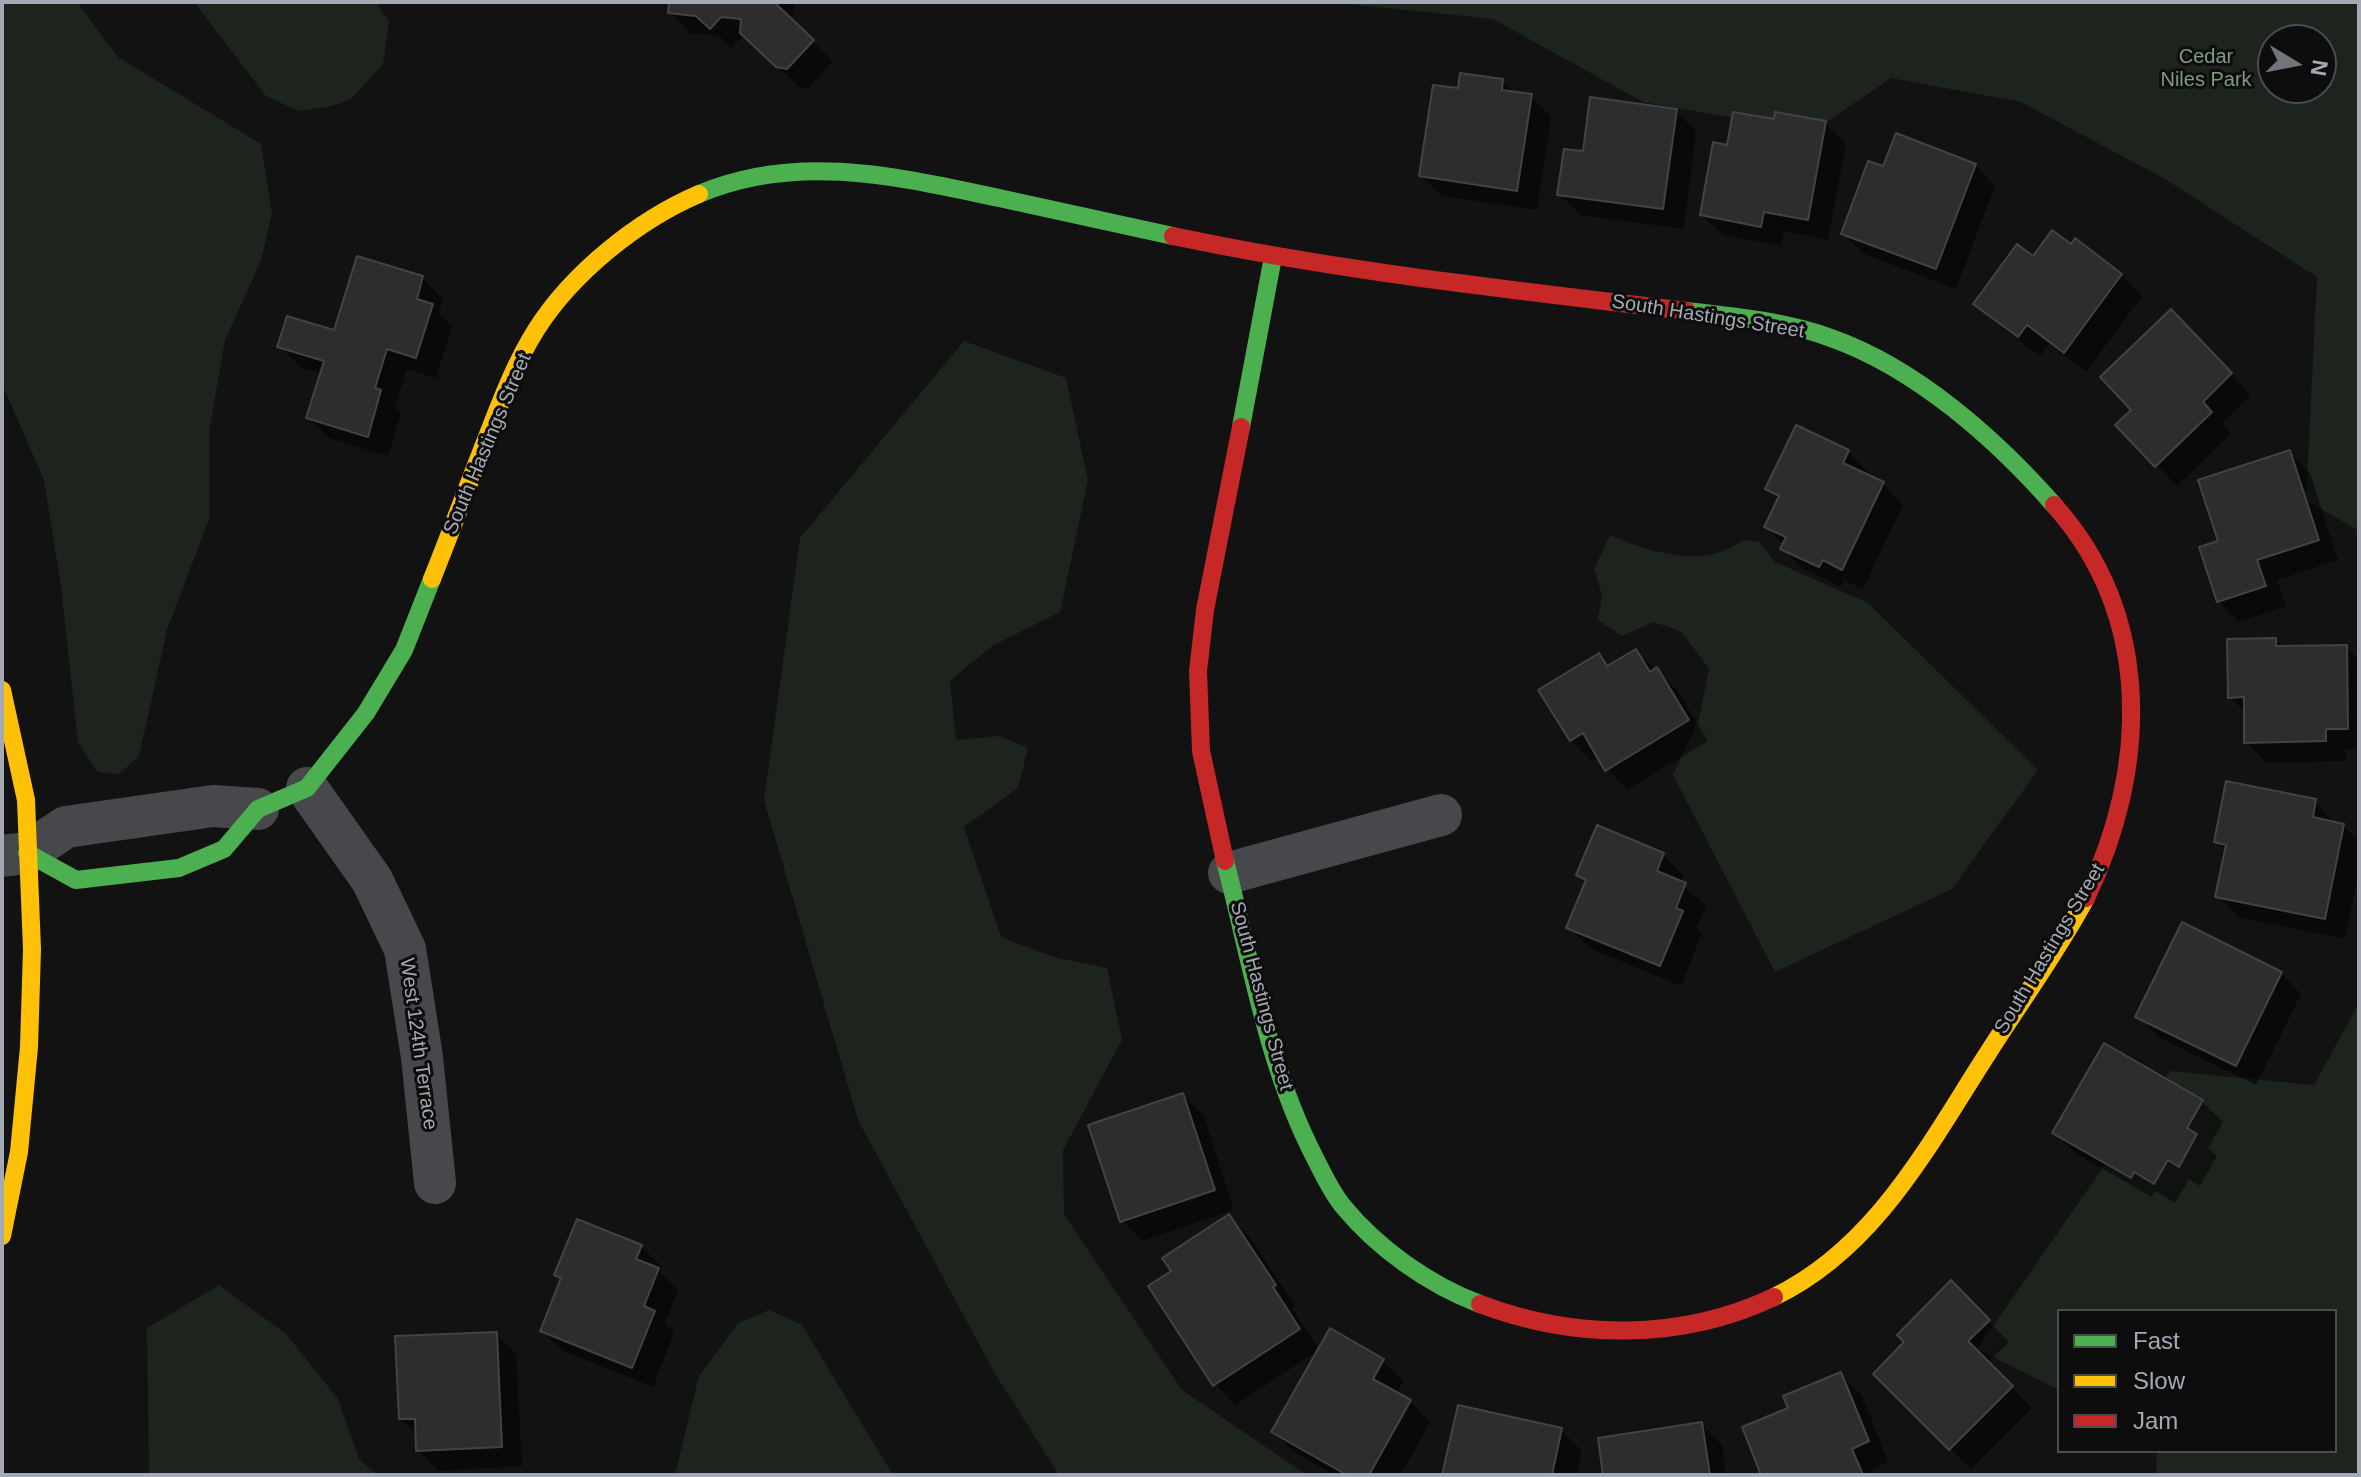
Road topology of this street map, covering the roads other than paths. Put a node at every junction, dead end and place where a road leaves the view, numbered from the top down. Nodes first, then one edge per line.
1 (1273, 257) junction
2 (2, 690) edge
3 (307, 788) junction
4 (258, 809) junction
5 (1441, 815) dead end
6 (15, 855) edge
7 (1229, 873) junction
8 (435, 1183) dead end
9 (2, 1236) edge

1 - 3 street, South Hastings Street
1 - 7 street, South Hastings Street
1 - 7 street, South Hastings Street
2 - 6 street
3 - 4 street, South Hastings Street
3 - 8 street, West 124th Terrace
4 - 6 street, South Hastings Street
4 - 6 street, South Hastings Street
5 - 7 street, South Hastings Street
6 - 9 street

